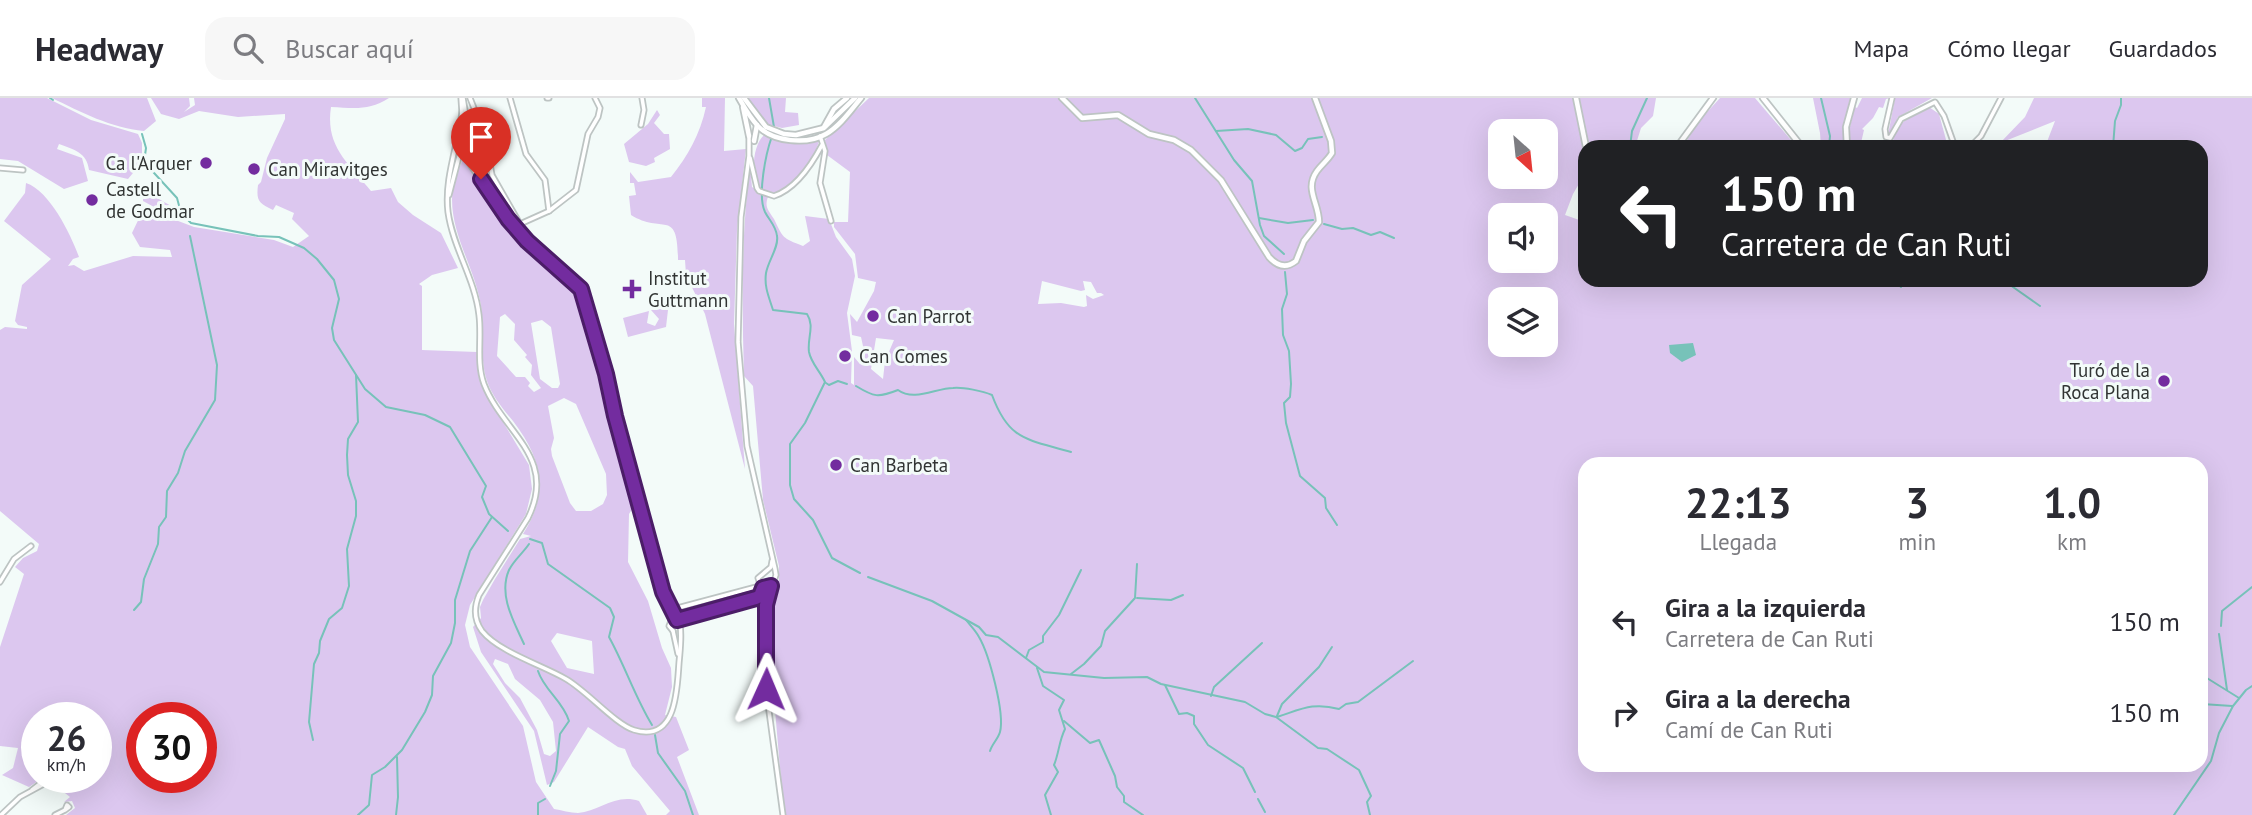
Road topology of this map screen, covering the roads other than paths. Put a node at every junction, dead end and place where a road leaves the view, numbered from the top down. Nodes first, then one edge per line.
1 (462, 98) edge
2 (470, 98) edge
3 (510, 98) edge
4 (595, 98) edge
5 (642, 98) edge
6 (847, 98) edge
7 (1062, 98) edge
8 (1315, 98) edge
9 (1576, 98) edge
10 (1713, 98) edge
11 (1763, 98) edge
12 (1854, 98) edge
13 (1892, 98) edge
14 (2001, 98) edge
15 (742, 99) edge
16 (859, 99) edge
17 (834, 109) junction
18 (462, 112) junction
19 (839, 115) junction
20 (467, 122) junction
21 (641, 125) dead end
22 (757, 126) junction
23 (824, 128) junction
24 (766, 129) junction
25 (749, 136) junction
26 (820, 136) junction
27 (784, 137) junction
28 (1585, 140) edge
29 (1682, 140) edge
30 (1796, 140) edge
31 (1847, 140) edge
32 (1953, 140) edge
33 (1977, 140) edge
34 (754, 141) junction
35 (822, 145) junction
36 (461, 149) junction
37 (749, 156) junction
38 (0, 168) edge
39 (23, 170) dead end
40 (477, 174) junction
41 (448, 201) junction
42 (549, 211) junction
43 (508, 219) junction
44 (831, 221) dead end
45 (522, 243) junction
46 (540, 254) junction
47 (549, 267) junction
48 (571, 278) junction
49 (578, 294) junction
50 (587, 311) junction
51 (31, 545) dead end
52 (772, 559) junction
53 (763, 573) junction
54 (0, 582) edge
55 (772, 584) junction
56 (761, 589) junction
57 (663, 592) junction
58 (766, 597) junction
59 (670, 610) junction
60 (678, 623) junction
61 (673, 631) junction
62 (679, 660) junction
63 (27, 793) edge
64 (65, 810) dead end
65 (1, 815) edge
66 (55, 815) edge
67 (783, 815) edge

1 - 18 street
1 - 20 street
2 - 42 street
3 - 42 street
4 - 42 street
5 - 21 street
6 - 17 street
7 - 8 street
9 - 28 street
10 - 29 street
11 - 30 street
12 - 31 street
13 - 32 street
14 - 33 street
15 - 22 street
15 - 24 street
15 - 25 street
16 - 19 street
16 - 26 street
17 - 19 street
17 - 23 street
18 - 36 street
18 - 41 street
19 - 23 street
19 - 26 street
20 - 36 street
20 - 40 street
22 - 24 street
22 - 25 street
22 - 34 street
23 - 27 street
24 - 27 street
24 - 34 street
25 - 37 street
26 - 27 street
26 - 35 street
34 - 37 street
35 - 37 street
35 - 44 street
36 - 40 street
36 - 41 street
37 - 52 street
38 - 39 street
40 - 43 street
41 - 62 street
43 - 45 street
43 - 46 street
45 - 46 street
45 - 47 street
46 - 48 street
47 - 48 street
47 - 49 street
48 - 49 street
48 - 50 street
49 - 50 street
50 - 57 street
51 - 54 street
52 - 53 street
52 - 55 street
53 - 55 street
53 - 56 street
55 - 56 street
55 - 58 street
56 - 58 street
56 - 59 street
56 - 60 street
57 - 59 street
57 - 60 street
58 - 60 street
58 - 67 street
59 - 60 street
60 - 61 street
60 - 61 street
60 - 62 street
61 - 62 street
63 - 65 street
64 - 66 street

